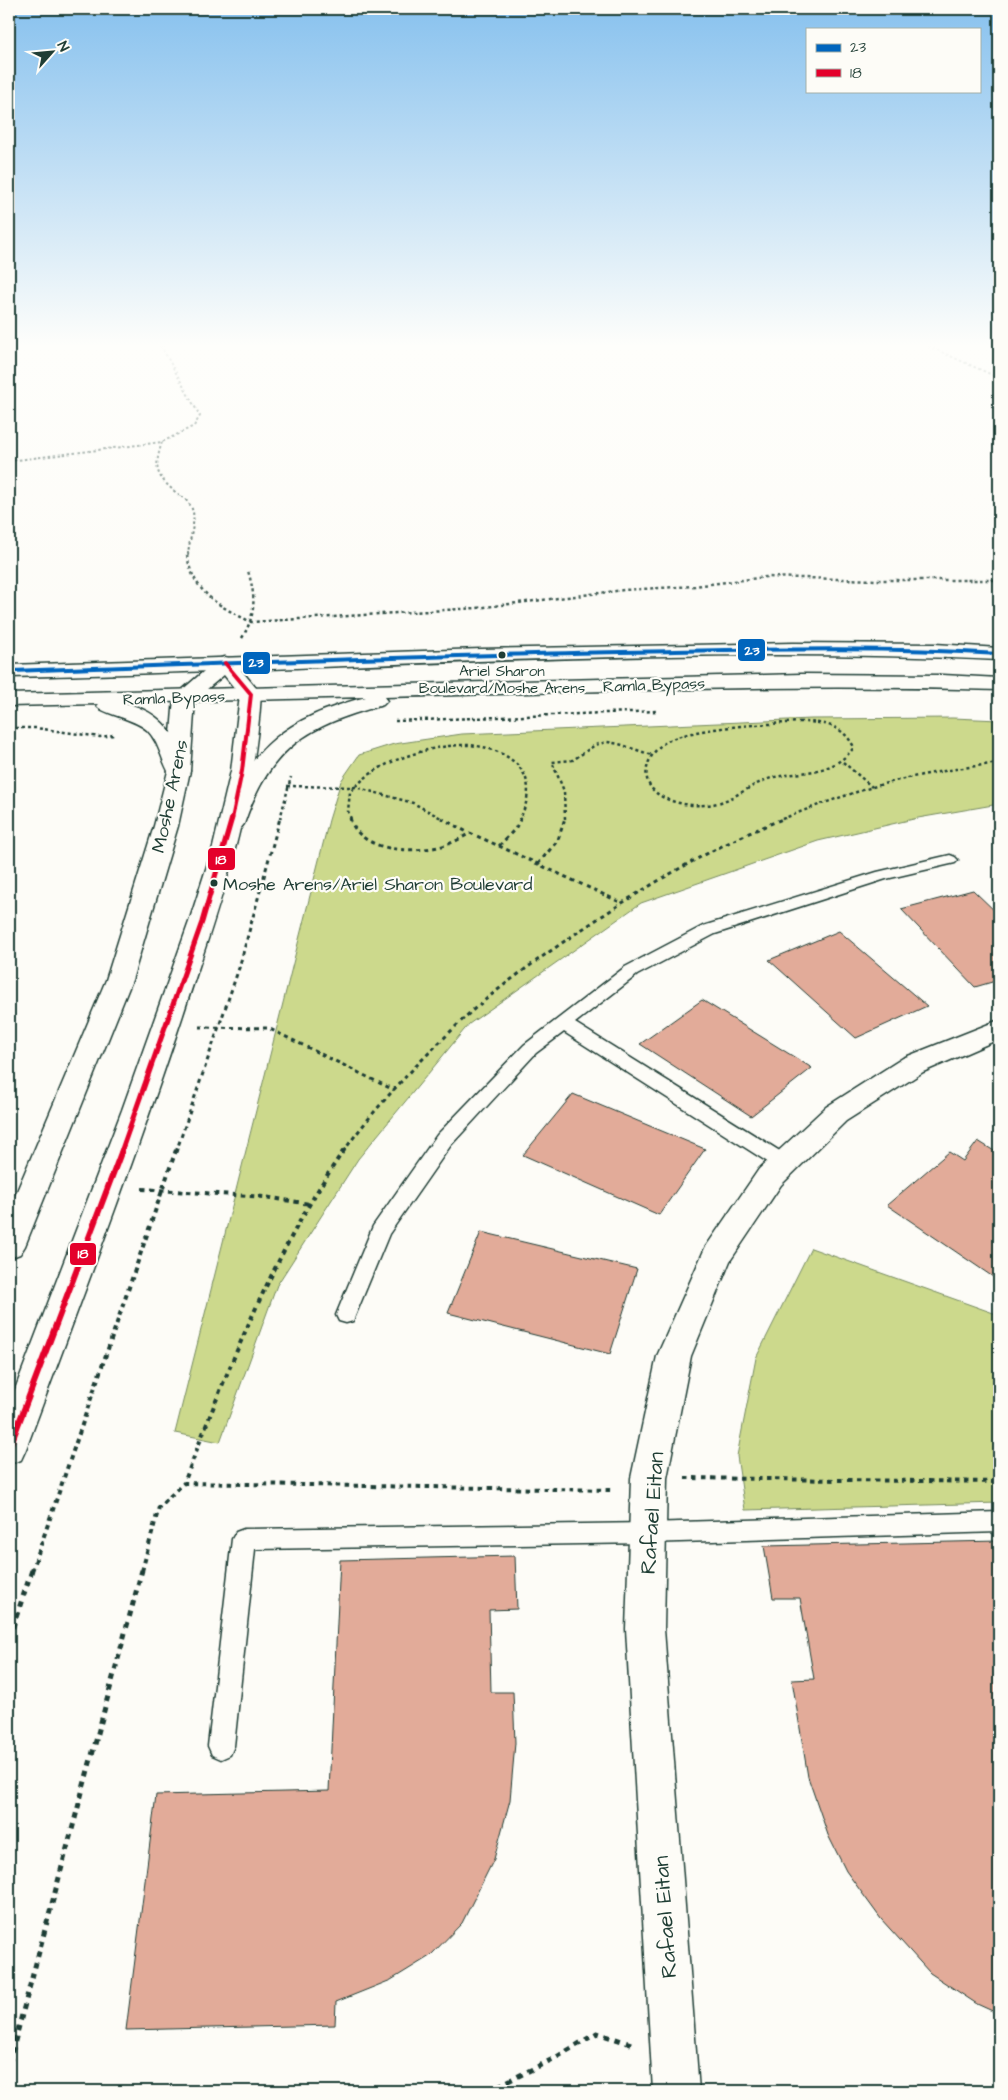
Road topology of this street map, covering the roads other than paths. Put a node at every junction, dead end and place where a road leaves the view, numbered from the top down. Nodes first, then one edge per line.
1 (999, 654) edge
2 (225, 663) junction
3 (9, 671) edge
4 (999, 684) edge
5 (429, 690) junction
6 (251, 694) junction
7 (185, 697) junction
8 (9, 700) edge
9 (74, 700) junction
10 (178, 771) junction
11 (232, 824) junction
12 (950, 860) dead end
13 (564, 1023) junction
14 (999, 1029) edge
15 (784, 1164) junction
16 (9, 1246) edge
17 (346, 1315) dead end
18 (9, 1449) edge
19 (999, 1522) edge
20 (647, 1533) junction
21 (222, 1746) dead end
22 (675, 2074) edge

1 - 2 main road, Ramla Bypass
2 - 3 main road, Ramla Bypass
2 - 6 main road
2 - 7 main road
4 - 5 main road, Ramla Bypass
5 - 6 main road, Ramla Bypass
5 - 11 main road
6 - 7 main road, Ramla Bypass
6 - 11 main road
7 - 9 main road, Ramla Bypass
7 - 10 main road, Moshe Arens
8 - 9 main road, Ramla Bypass
9 - 10 main road
10 - 16 main road, Moshe Arens
11 - 18 main road
12 - 13 lane
13 - 15 lane
13 - 17 lane
14 - 15 main road, Rafael Eitan
15 - 20 main road, Rafael Eitan
19 - 20 lane
20 - 21 lane
20 - 22 main road, Rafael Eitan

